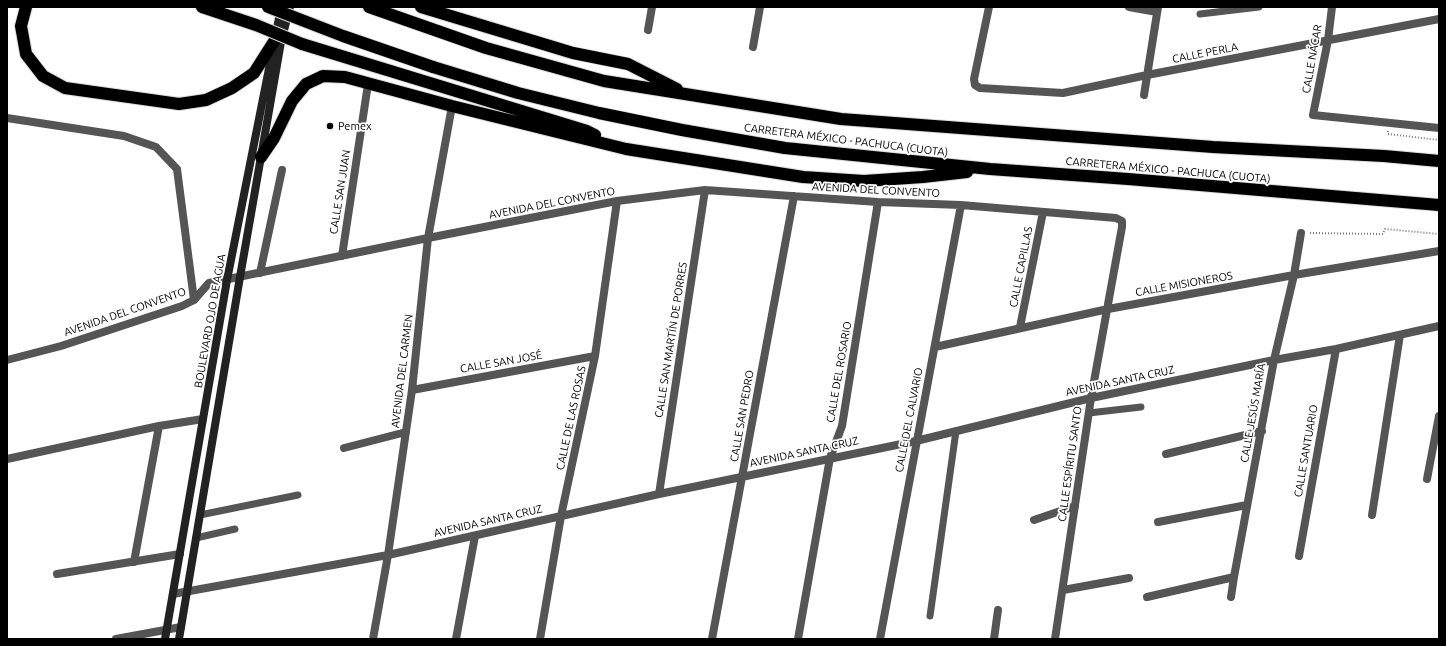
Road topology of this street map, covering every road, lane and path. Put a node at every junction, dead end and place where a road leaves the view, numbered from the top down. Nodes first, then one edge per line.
1 (26, 7) edge
2 (202, 7) edge
3 (268, 7) edge
4 (281, 7) edge
5 (290, 7) edge
6 (369, 7) edge
7 (421, 7) edge
8 (652, 7) edge
9 (760, 7) edge
10 (989, 7) edge
11 (1129, 7) edge
12 (1260, 7) edge
13 (1332, 7) edge
14 (1157, 10) edge
15 (1200, 14) dead end
16 (1439, 19) edge
17 (648, 30) dead end
18 (275, 40) junction
19 (1328, 40) junction
20 (753, 47) dead end
21 (1148, 75) junction
22 (368, 84) junction
23 (1144, 94) dead end
24 (688, 95) junction
25 (452, 106) junction
26 (7, 118) edge
27 (1439, 128) edge
28 (626, 149) junction
29 (262, 157) junction
30 (1439, 161) edge
31 (990, 169) junction
32 (282, 170) dead end
33 (705, 190) junction
34 (794, 196) junction
35 (617, 201) junction
36 (878, 202) junction
37 (961, 205) junction
38 (1439, 205) edge
39 (1043, 212) junction
40 (1122, 221) joint
41 (1301, 233) joint
42 (1439, 234) edge
43 (428, 238) junction
44 (1439, 251) edge
45 (342, 256) junction
46 (260, 273) junction
47 (1294, 275) junction
48 (240, 277) junction
49 (227, 280) junction
50 (194, 300) junction
51 (1108, 308) junction
52 (1439, 326) edge
53 (1020, 327) junction
54 (1400, 335) junction
55 (935, 347) junction
56 (1336, 349) junction
57 (595, 356) junction
58 (7, 360) edge
59 (1274, 360) junction
60 (412, 390) junction
61 (1091, 398) junction
62 (1141, 407) dead end
63 (1089, 413) junction
64 (1439, 416) edge
65 (203, 420) junction
66 (160, 426) junction
67 (956, 431) junction
68 (1262, 431) junction
69 (406, 432) junction
70 (916, 441) junction
71 (344, 448) dead end
72 (1166, 454) dead end
73 (830, 458) junction
74 (7, 459) edge
75 (742, 476) junction
76 (1427, 479) dead end
77 (659, 494) junction
78 (298, 495) dead end
79 (1247, 505) junction
80 (1075, 506) junction
81 (200, 515) junction
82 (1372, 515) dead end
83 (561, 516) junction
84 (1034, 520) dead end
85 (1158, 522) dead end
86 (235, 529) dead end
87 (475, 536) junction
88 (196, 538) junction
89 (180, 554) junction
90 (388, 555) junction
91 (1299, 556) dead end
92 (134, 562) junction
93 (57, 574) dead end
94 (1234, 577) junction
95 (1129, 578) dead end
96 (1063, 590) junction
97 (187, 592) junction
98 (173, 594) junction
99 (1147, 597) dead end
100 (1231, 597) dead end
101 (998, 610) dead end
102 (930, 616) dead end
103 (181, 627) junction
104 (167, 630) junction
105 (116, 639) edge
106 (165, 639) edge
107 (179, 639) edge
108 (373, 639) edge
109 (456, 639) edge
110 (540, 639) edge
111 (712, 639) edge
112 (798, 639) edge
113 (880, 639) edge
114 (994, 639) edge
115 (1055, 639) edge

1 - 18 highway
2 - 28 highway, bridge
3 - 31 highway, CARRETERA MÉXICO - PACHUCA (CUOTA), bridge
4 - 18 main road, BOULEVARD OJO DE AGUA
5 - 29 main road, BOULEVARD OJO DE AGUA
6 - 24 highway, CARRETERA MÉXICO - PACHUCA (CUOTA)
7 - 24 highway
8 - 17 street
9 - 20 street
10 - 21 street, CALLE PERLA
11 - 14 street
12 - 15 lane
13 - 19 street, CALLE NÁCAR
14 - 21 street
16 - 19 street, CALLE PERLA
18 - 49 main road, BOULEVARD OJO DE AGUA
19 - 21 street, CALLE PERLA
19 - 27 street, CALLE NÁCAR
21 - 23 street
22 - 25 highway
22 - 29 highway
22 - 45 street, CALLE SAN JUAN
24 - 30 highway, CARRETERA MÉXICO - PACHUCA (CUOTA)
25 - 28 highway
25 - 43 street, AVENIDA DEL CARMEN
26 - 50 street
28 - 31 highway
29 - 48 main road, BOULEVARD OJO DE AGUA
31 - 38 highway, CARRETERA MÉXICO - PACHUCA (CUOTA)
32 - 46 street
33 - 34 street, AVENIDA DEL CONVENTO
33 - 35 street, AVENIDA DEL CONVENTO
33 - 77 street, CALLE SAN MARTÍN DE PORRES
34 - 36 street, AVENIDA DEL CONVENTO
34 - 75 street, CALLE SAN PEDRO
35 - 43 street, AVENIDA DEL CONVENTO
35 - 57 street, CALLE DE LAS ROSAS
36 - 37 street, AVENIDA DEL CONVENTO
36 - 73 street, CALLE DEL ROSARIO
37 - 39 street, AVENIDA DEL CONVENTO
37 - 55 street, CALLE DEL CALVARIO
39 - 40 street, AVENIDA DEL CONVENTO
39 - 53 street, CALLE CAPILLAS
40 - 51 street, CALLE ESPÍRITU SANTO
41 - 42 path
41 - 47 street, CALLE JESÚS MARÍA
43 - 45 street, AVENIDA DEL CONVENTO
43 - 60 street, AVENIDA DEL CARMEN
44 - 47 street, CALLE MISIONEROS
45 - 46 street, AVENIDA DEL CONVENTO
46 - 48 street, AVENIDA DEL CONVENTO
47 - 51 street, CALLE MISIONEROS
47 - 59 street, CALLE JESÚS MARÍA
48 - 49 street, AVENIDA DEL CONVENTO
48 - 81 main road, BOULEVARD OJO DE AGUA
49 - 50 street, AVENIDA DEL CONVENTO
49 - 65 main road, BOULEVARD OJO DE AGUA
50 - 58 street, AVENIDA DEL CONVENTO
51 - 53 street, CALLE MISIONEROS
51 - 61 street, CALLE ESPÍRITU SANTO
52 - 54 street, AVENIDA SANTA CRUZ
53 - 55 street, CALLE MISIONEROS
54 - 56 street, AVENIDA SANTA CRUZ
54 - 82 street
55 - 70 street, CALLE DEL CALVARIO
56 - 59 street, AVENIDA SANTA CRUZ
56 - 91 street, CALLE SANTUARIO
57 - 60 street, CALLE SAN JOSÉ
57 - 83 street, CALLE DE LAS ROSAS
59 - 61 street, AVENIDA SANTA CRUZ
59 - 68 street, CALLE JESÚS MARÍA
60 - 69 street, AVENIDA DEL CARMEN
61 - 63 street, CALLE ESPÍRITU SANTO
61 - 67 street, AVENIDA SANTA CRUZ
62 - 63 lane
63 - 80 street, CALLE ESPÍRITU SANTO
64 - 76 street
65 - 66 street
65 - 89 main road, BOULEVARD OJO DE AGUA
66 - 74 street
66 - 92 street
67 - 70 street, AVENIDA SANTA CRUZ
67 - 102 lane
68 - 72 street
68 - 79 street, CALLE JESÚS MARÍA
69 - 71 street
69 - 90 street, AVENIDA DEL CARMEN
70 - 73 street, AVENIDA SANTA CRUZ
70 - 113 street, CALLE DEL CALVARIO
73 - 75 street, AVENIDA SANTA CRUZ
73 - 112 street, CALLE DEL ROSARIO
75 - 77 street, AVENIDA SANTA CRUZ
75 - 111 street, CALLE SAN PEDRO
77 - 83 street, AVENIDA SANTA CRUZ
78 - 81 lane
79 - 85 street
79 - 94 street, CALLE JESÚS MARÍA
80 - 84 street
80 - 96 street, CALLE ESPÍRITU SANTO
81 - 88 main road, BOULEVARD OJO DE AGUA
83 - 87 street, AVENIDA SANTA CRUZ
83 - 110 street, CALLE DE LAS ROSAS
86 - 88 lane
87 - 90 street, AVENIDA SANTA CRUZ
87 - 109 street
88 - 97 main road, BOULEVARD OJO DE AGUA
89 - 92 street
89 - 98 main road, BOULEVARD OJO DE AGUA
90 - 97 street, AVENIDA SANTA CRUZ
90 - 108 street, AVENIDA DEL CARMEN
92 - 93 street
94 - 99 street
94 - 100 street, CALLE JESÚS MARÍA
95 - 96 street
96 - 115 street, CALLE ESPÍRITU SANTO
97 - 98 street, AVENIDA SANTA CRUZ
97 - 103 main road, BOULEVARD OJO DE AGUA
98 - 104 main road, BOULEVARD OJO DE AGUA
101 - 114 street
103 - 104 street
103 - 107 main road, BOULEVARD OJO DE AGUA
104 - 105 street
104 - 106 main road, BOULEVARD OJO DE AGUA

